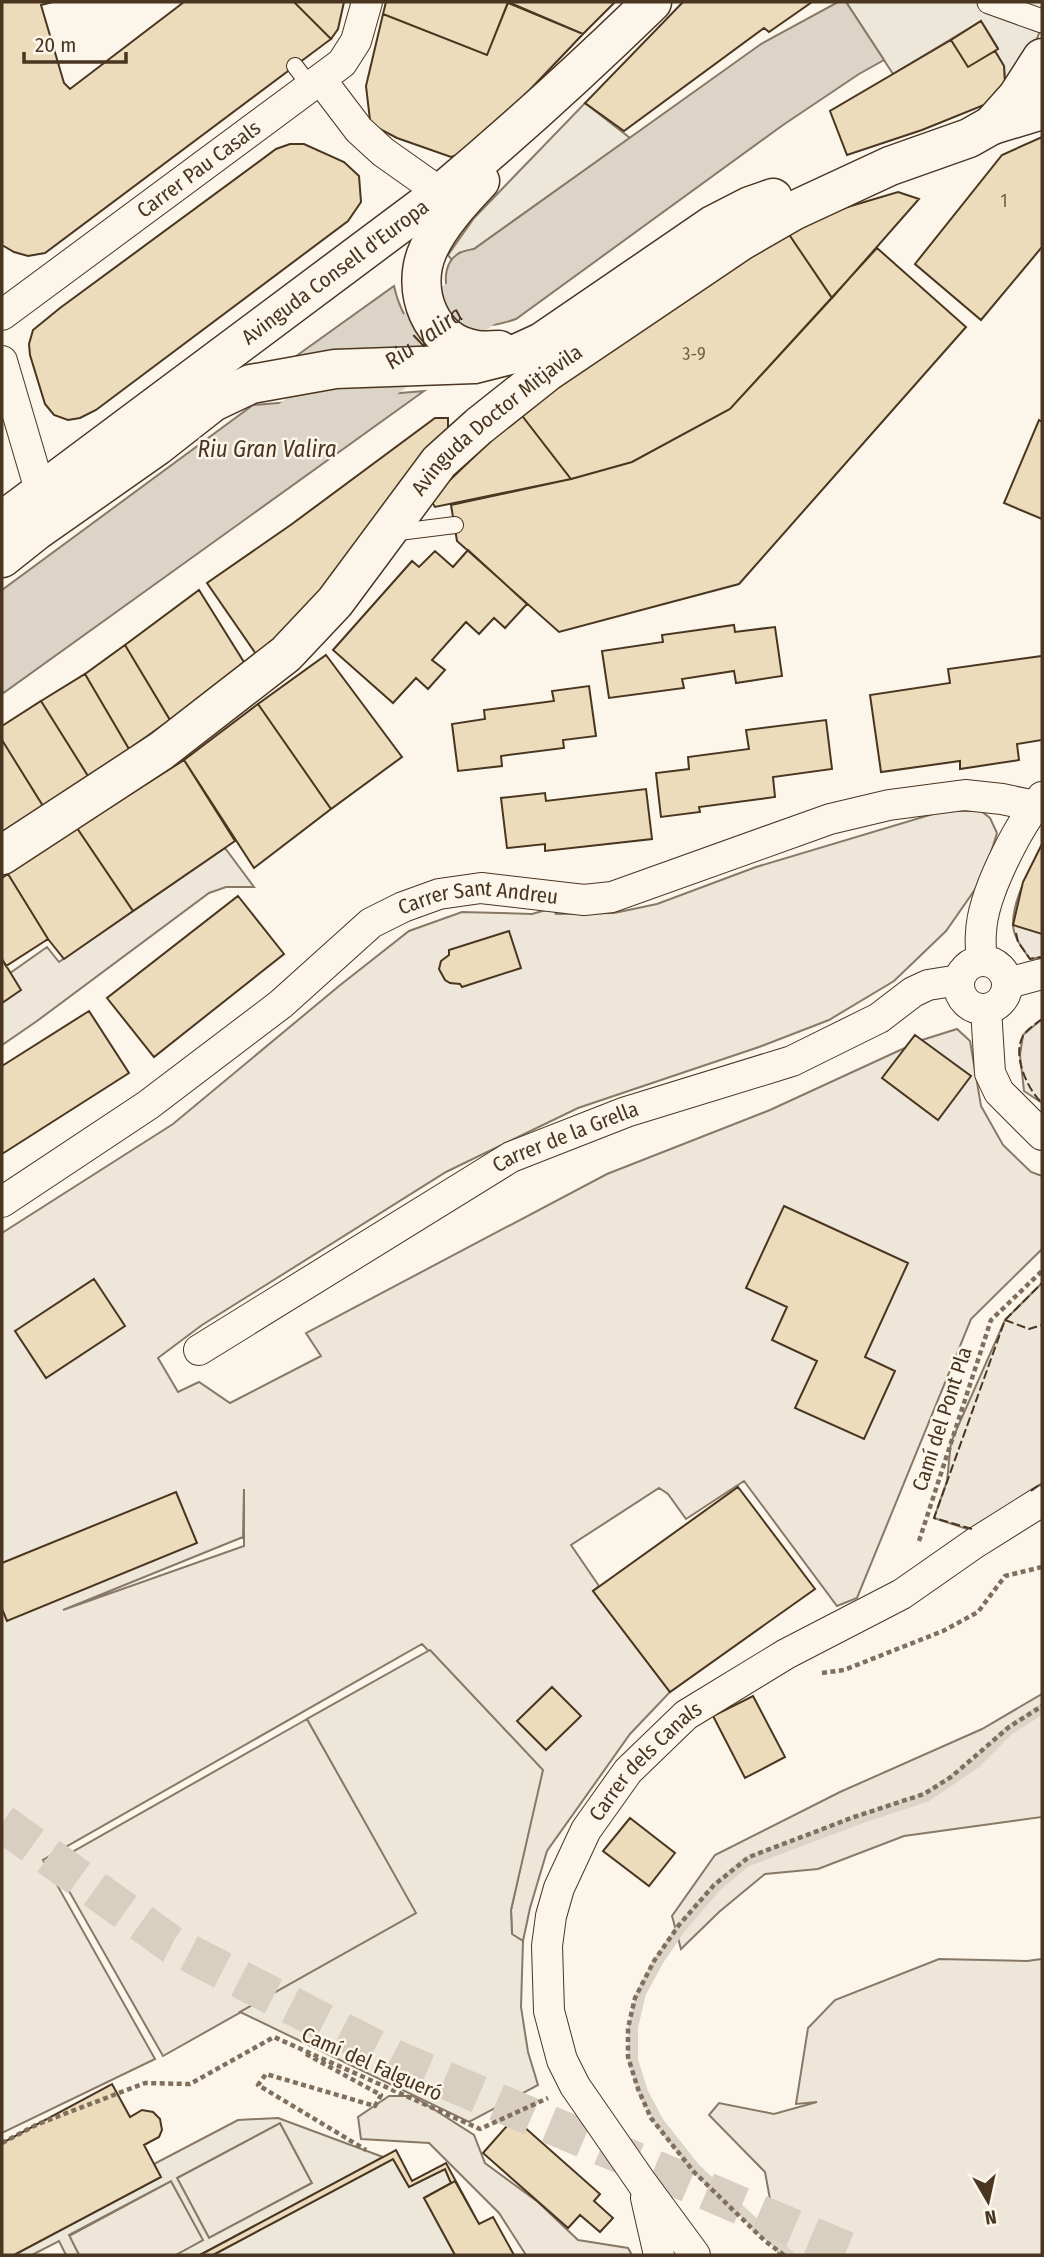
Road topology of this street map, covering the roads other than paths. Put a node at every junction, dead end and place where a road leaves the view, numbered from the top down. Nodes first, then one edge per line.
1 (367, 2) edge
2 (652, 2) edge
3 (989, 2) edge
4 (1042, 21) edge
5 (1042, 58) edge
6 (588, 64) junction
7 (309, 78) junction
8 (1042, 110) edge
9 (992, 125) junction
10 (890, 166) junction
11 (441, 192) junction
12 (2, 316) edge
13 (542, 342) junction
14 (2, 361) edge
15 (40, 490) junction
16 (2, 521) edge
17 (455, 525) dead end
18 (388, 534) junction
19 (2, 558) edge
20 (1039, 801) edge
21 (2, 855) edge
22 (982, 961) junction
23 (1042, 974) edge
24 (959, 980) junction
25 (1007, 984) junction
26 (986, 1009) junction
27 (1042, 1135) edge
28 (2, 1202) edge
29 (199, 1350) dead end
30 (1042, 1501) edge
31 (642, 2183) junction
32 (659, 2255) edge
33 (695, 2255) edge

1 - 7 street, Carrer Pau Casals
2 - 6 main road, Avinguda Consell d'Europa
3 - 4 street
5 - 9 main road, Avinguda Doctor Mitjavila
6 - 11 main road, Avinguda Consell d'Europa
6 - 13 main road
7 - 11 street
7 - 12 street, Carrer Pau Casals
8 - 9 main road
9 - 10 main road, Avinguda Doctor Mitjavila
10 - 13 main road
10 - 18 main road, Avinguda Doctor Mitjavila
11 - 15 main road, Avinguda Consell d'Europa
13 - 19 main road
14 - 15 street
15 - 16 main road, Avinguda Consell d'Europa
17 - 18 lane
18 - 21 main road, Avinguda Doctor Mitjavila
20 - 22 street
20 - 28 street, Carrer Sant Andreu
22 - 24 street
22 - 25 street
23 - 25 street
24 - 26 street
24 - 29 street, Carrer de la Grella
25 - 26 street
26 - 27 street
30 - 31 street, Carrer dels Canals
31 - 32 street, Carrer dels Canals
31 - 33 street, Carrer dels Canals

